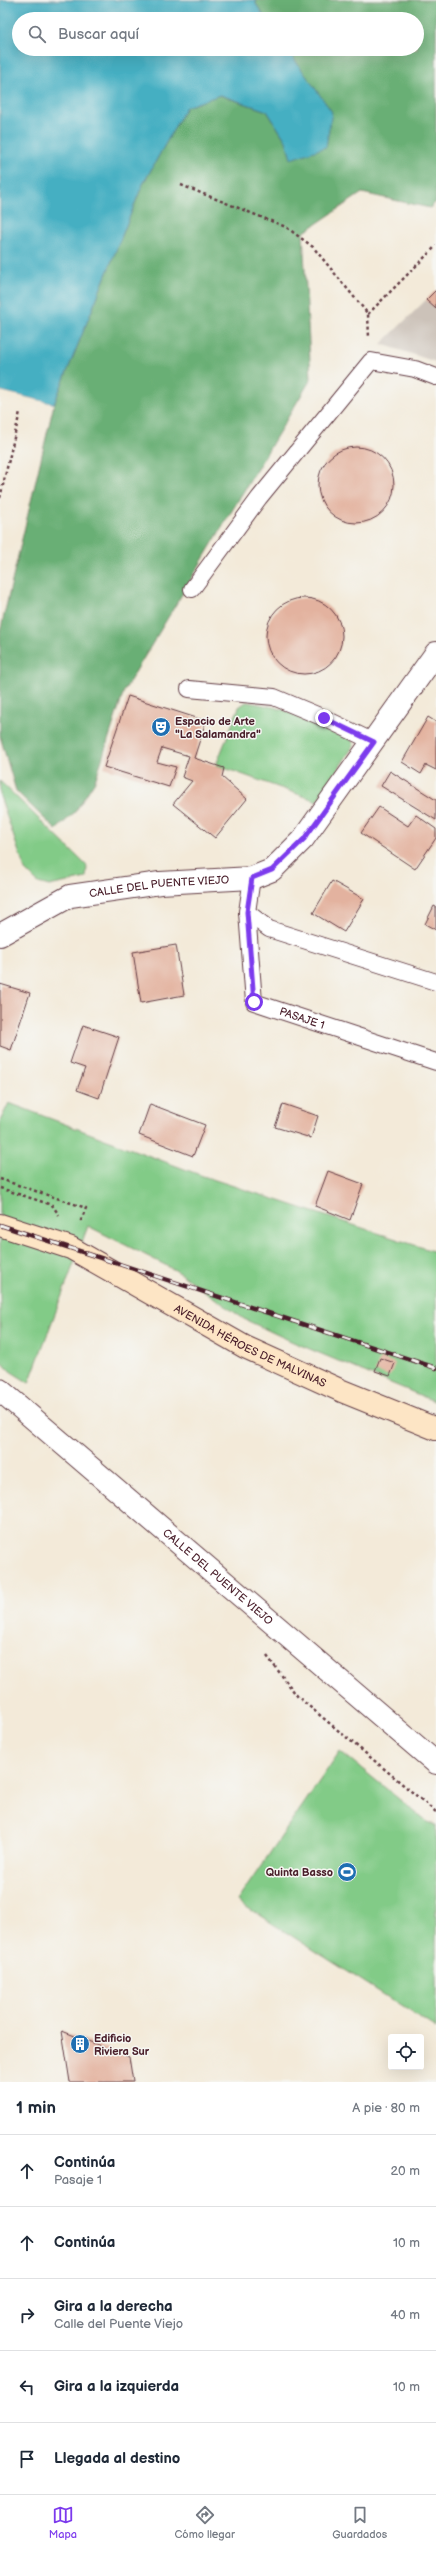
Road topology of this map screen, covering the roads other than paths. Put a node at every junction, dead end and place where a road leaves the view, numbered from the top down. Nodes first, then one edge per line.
1 (436, 377) edge
2 (192, 589) dead end
3 (436, 653) edge
4 (189, 689) dead end
5 (374, 742) junction
6 (252, 878) junction
7 (247, 912) junction
8 (0, 935) edge
9 (436, 982) edge
10 (436, 1062) edge
11 (0, 1225) edge
12 (0, 1390) edge
13 (436, 1429) edge
14 (436, 1763) edge

1 - 2 lane
3 - 5 street, CALLE DEL PUENTE VIEJO
4 - 5 lane
5 - 6 street, CALLE DEL PUENTE VIEJO
6 - 7 lane
6 - 8 street, CALLE DEL PUENTE VIEJO
7 - 9 lane
7 - 10 lane, PASAJE 1
11 - 13 main road, AVENIDA HÉROES DE MALVINAS
12 - 14 street, CALLE DEL PUENTE VIEJO

